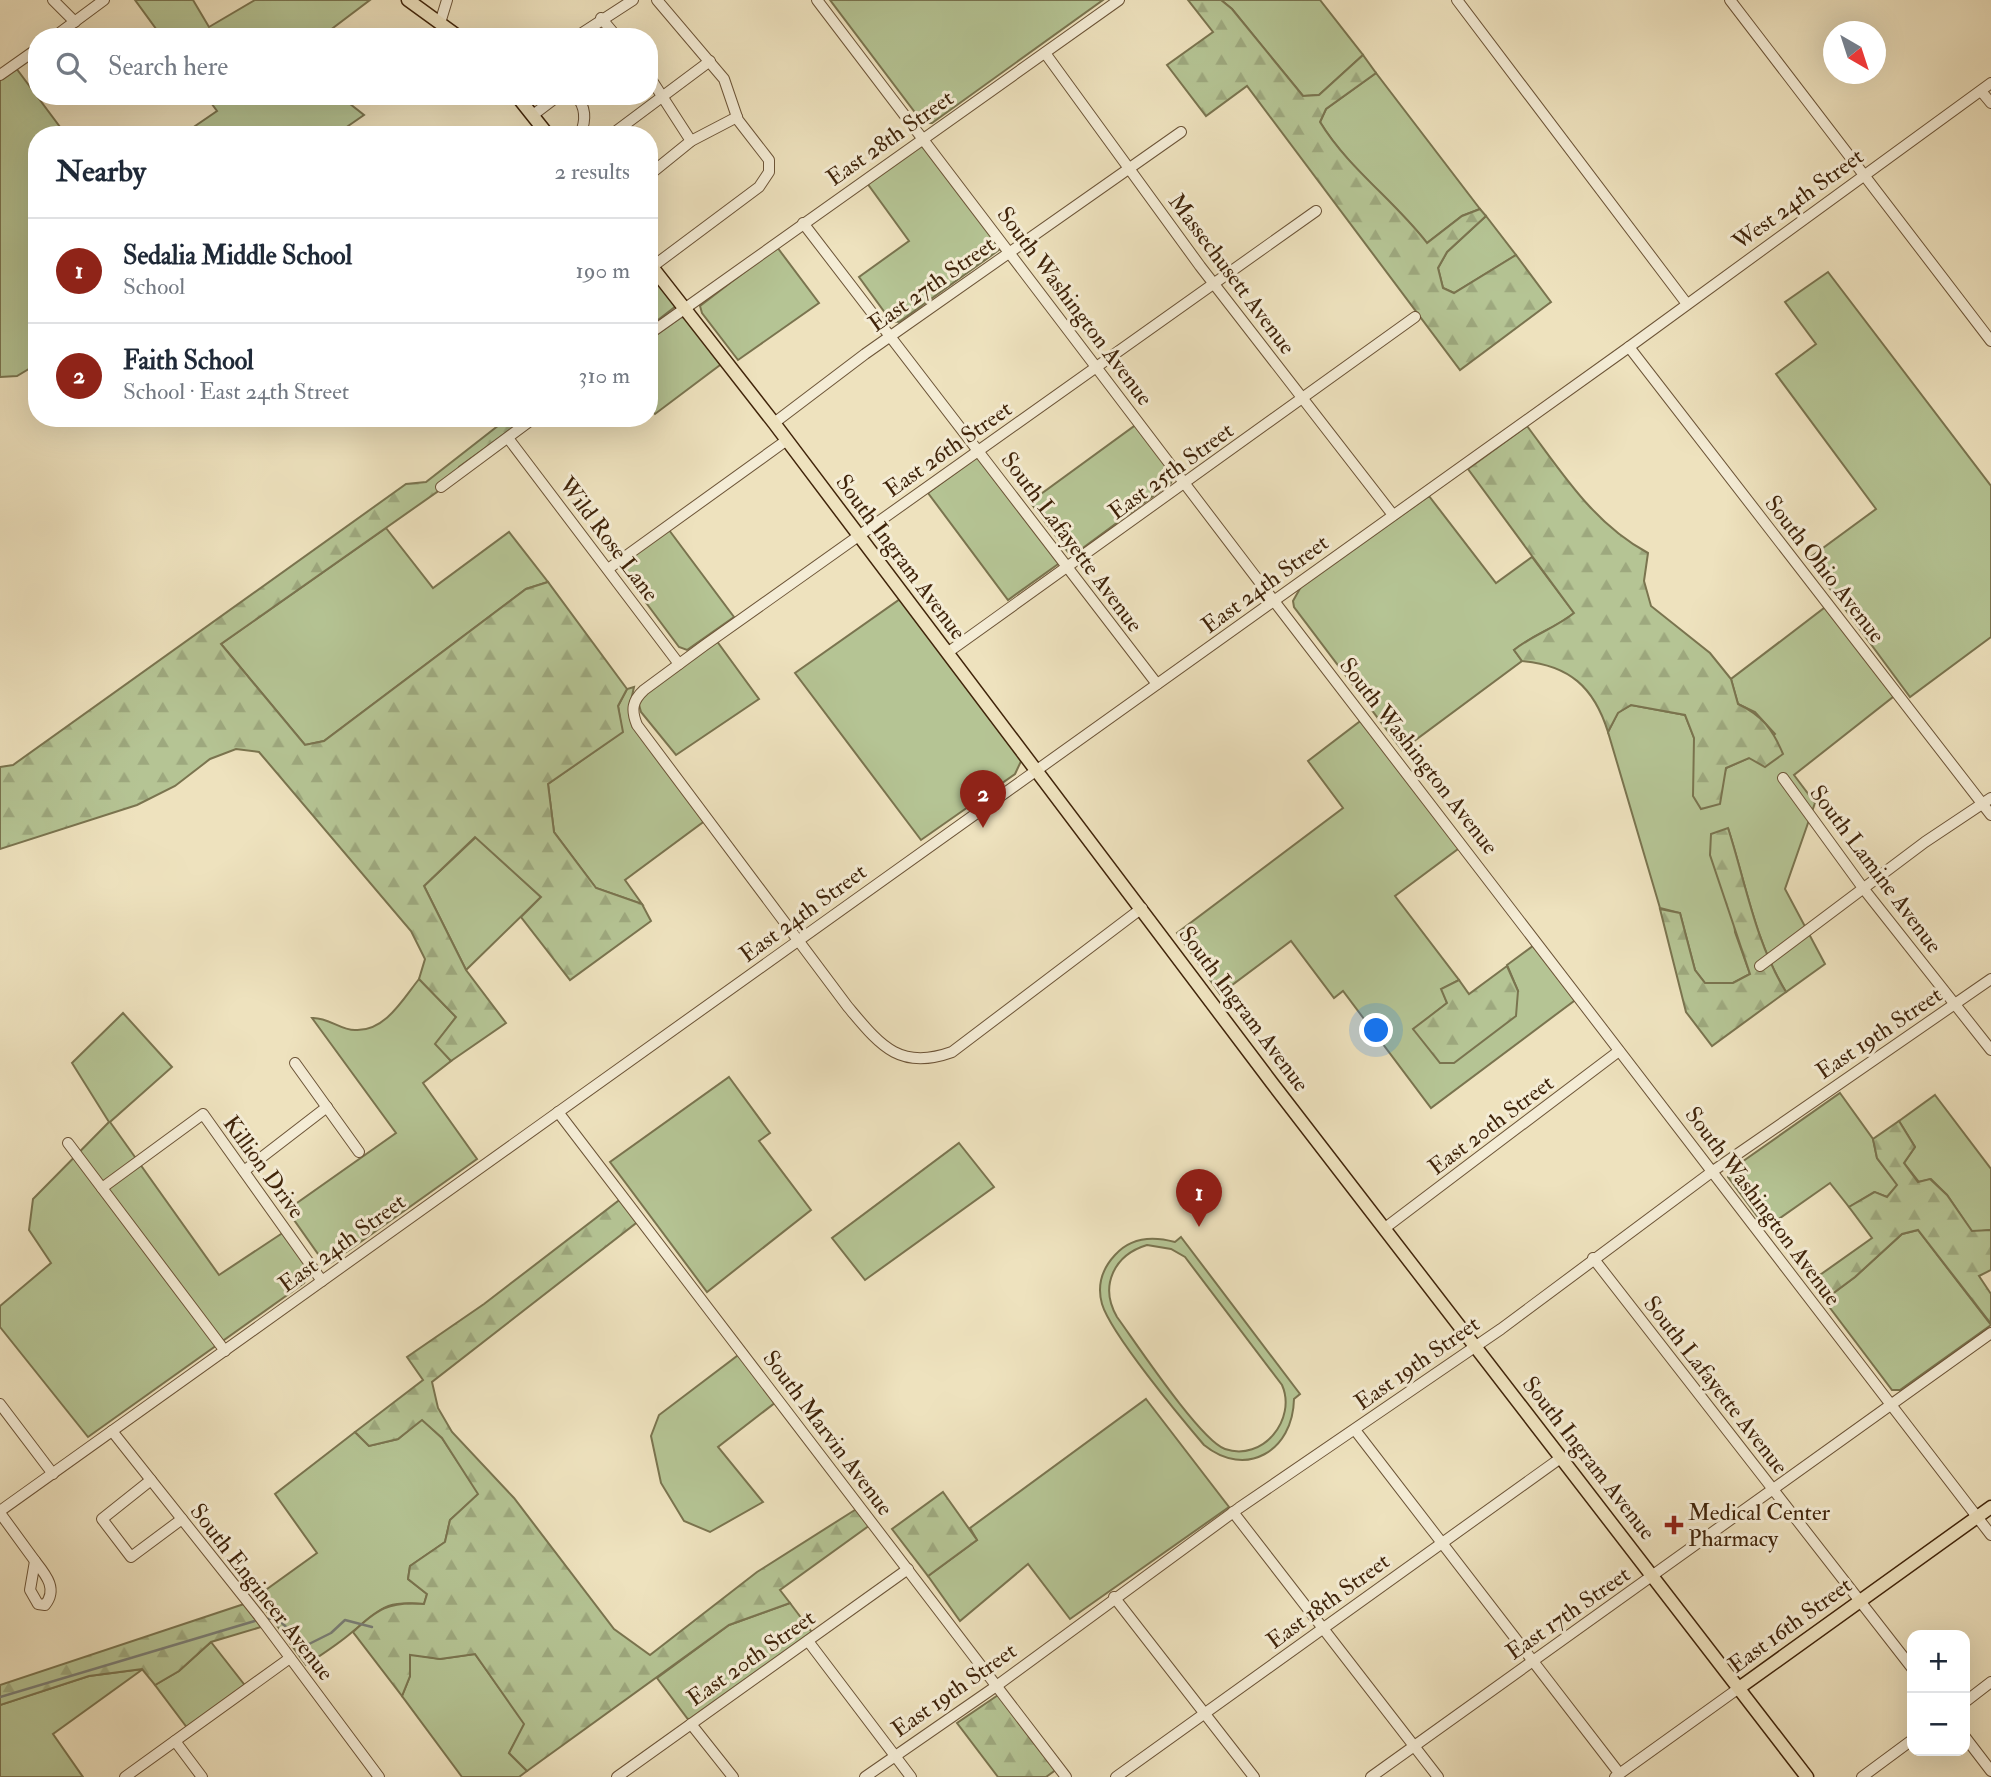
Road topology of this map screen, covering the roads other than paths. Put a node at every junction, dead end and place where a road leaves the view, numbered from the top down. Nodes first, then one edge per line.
1 (53, 0) edge
2 (104, 0) edge
3 (408, 0) edge
4 (447, 0) edge
5 (633, 0) edge
6 (657, 0) edge
7 (817, 0) edge
8 (1119, 0) edge
9 (1457, 0) edge
10 (1730, 0) edge
11 (601, 18) junction
12 (75, 22) junction
13 (440, 23) junction
14 (67, 28) edge
15 (447, 28) edge
16 (588, 28) edge
17 (609, 28) edge
18 (1045, 53) junction
19 (28, 55) edge
20 (710, 61) junction
21 (0, 75) edge
22 (1991, 83) edge
23 (658, 89) edge
24 (1981, 91) junction
25 (663, 96) junction
26 (658, 100) edge
27 (1991, 103) edge
28 (525, 105) edge
29 (546, 105) edge
30 (583, 105) edge
31 (651, 105) edge
32 (533, 115) junction
33 (737, 117) junction
34 (541, 126) edge
35 (584, 126) edge
36 (623, 126) edge
37 (1181, 132) dead end
38 (924, 138) junction
39 (691, 141) junction
40 (658, 168) edge
41 (1130, 170) junction
42 (1864, 174) junction
43 (1317, 211) dead end
44 (803, 223) junction
45 (1011, 253) junction
46 (658, 260) edge
47 (658, 274) edge
48 (1214, 284) junction
49 (1687, 304) junction
50 (684, 309) junction
51 (1415, 317) dead end
52 (658, 328) edge
53 (891, 336) junction
54 (1991, 341) edge
55 (1629, 347) junction
56 (1096, 367) junction
57 (1303, 399) junction
58 (774, 423) junction
59 (522, 427) edge
60 (508, 438) junction
61 (787, 440) junction
62 (978, 451) junction
63 (1185, 484) junction
64 (441, 486) dead end
65 (1393, 515) junction
66 (858, 536) junction
67 (1068, 567) junction
68 (608, 569) junction
69 (1273, 601) junction
70 (947, 653) junction
71 (679, 664) junction
72 (1157, 684) junction
73 (1036, 771) junction
74 (1783, 778) dead end
75 (1987, 801) edge
76 (1991, 815) edge
77 (1863, 888) junction
78 (1142, 908) junction
79 (798, 941) junction
80 (1760, 966) dead end
81 (1991, 979) edge
82 (1955, 1004) junction
83 (1991, 1050) edge
84 (1619, 1051) junction
85 (295, 1063) dead end
86 (327, 1107) junction
87 (558, 1112) junction
88 (68, 1143) dead end
89 (359, 1152) dead end
90 (244, 1171) junction
91 (1713, 1171) junction
92 (102, 1188) junction
93 (1385, 1228) junction
94 (1593, 1258) junction
95 (322, 1281) junction
96 (1991, 1334) edge
97 (1475, 1346) junction
98 (225, 1350) junction
99 (0, 1404) edge
100 (1891, 1405) junction
101 (1356, 1430) junction
102 (112, 1431) junction
103 (1562, 1457) junction
104 (53, 1474) junction
105 (150, 1480) junction
106 (1773, 1489) junction
107 (1991, 1507) edge
108 (1233, 1512) junction
109 (0, 1513) edge
110 (1977, 1517) junction
111 (182, 1520) junction
112 (1991, 1535) edge
113 (1442, 1542) junction
114 (35, 1561) dead end
115 (908, 1569) junction
116 (1653, 1576) junction
117 (1114, 1597) junction
118 (1861, 1601) junction
119 (1322, 1629) junction
120 (808, 1641) junction
121 (290, 1658) junction
122 (1534, 1661) junction
123 (1907, 1661) edge
124 (1991, 1682) edge
125 (995, 1687) junction
126 (1739, 1688) junction
127 (1970, 1698) edge
128 (1205, 1714) junction
129 (691, 1724) junction
130 (175, 1741) junction
131 (1907, 1744) edge
132 (1970, 1744) edge
133 (1414, 1746) junction
134 (895, 1756) junction
135 (1991, 1771) edge
136 (1617, 1775) edge
137 (125, 1777) edge
138 (202, 1777) edge
139 (379, 1777) edge
140 (617, 1777) edge
141 (733, 1777) edge
142 (865, 1777) edge
143 (911, 1777) edge
144 (1066, 1777) edge
145 (1116, 1777) edge
146 (1254, 1777) edge
147 (1371, 1777) edge
148 (1438, 1777) edge
149 (1807, 1777) edge
150 (1862, 1777) edge

1 - 12 street
2 - 12 street
3 - 13 main road
4 - 13 street
5 - 11 street
6 - 20 street
7 - 38 street, South Washington Avenue
8 - 18 street, East 28th Street
9 - 49 street
10 - 42 street
11 - 16 street
11 - 17 street
12 - 14 street
13 - 15 main road
18 - 38 street, East 28th Street
18 - 41 street, Massechusett Avenue
19 - 21 street
20 - 25 street
20 - 33 street
22 - 24 street, West 24th Street
23 - 25 street
24 - 27 street
24 - 42 street, West 24th Street
25 - 26 street
25 - 39 street
28 - 32 main road
29 - 32 street
30 - 35 street
31 - 36 street
32 - 34 main road
33 - 39 street
33 - 46 street
37 - 41 street, East 27th Street
38 - 44 street, East 28th Street
38 - 45 street, South Washington Avenue
39 - 40 street
41 - 45 street, East 27th Street
41 - 48 street, Massechusett Avenue
42 - 49 street, West 24th Street
42 - 54 street
43 - 48 street, East 26th Street
44 - 50 street, East 28th Street
44 - 53 street, South Lafayette Avenue
45 - 53 street, East 27th Street
45 - 56 street, South Washington Avenue
47 - 50 main road, South Ingram Avenue
48 - 56 street, East 26th Street
48 - 57 street, Massechusett Avenue
49 - 55 street, West 24th Street
50 - 52 street, East 28th Street
50 - 58 main road, South Ingram Avenue
51 - 57 street, East 25th Street
53 - 58 street, East 27th Street
53 - 62 street, South Lafayette Avenue
55 - 65 street, East 24th Street
55 - 75 street, South Ohio Avenue
56 - 62 street, East 26th Street
56 - 63 street, South Washington Avenue
57 - 63 street, East 25th Street
57 - 65 street, Massechusett Avenue
58 - 61 main road, South Ingram Avenue
59 - 60 street
60 - 64 street
60 - 68 street, Wild Rose Lane
61 - 66 main road, South Ingram Avenue
61 - 68 street
62 - 66 street, East 26th Street
62 - 67 street, South Lafayette Avenue
63 - 67 street, East 25th Street
63 - 69 street, South Washington Avenue
65 - 69 street, East 24th Street
66 - 70 main road, South Ingram Avenue
66 - 71 street, East 26th Street
67 - 70 street, East 25th Street
67 - 72 street, South Lafayette Avenue
68 - 71 street, Wild Rose Lane
69 - 72 street, East 24th Street
69 - 84 street, South Washington Avenue
70 - 73 main road, South Ingram Avenue
71 - 79 street, East 26th Street
72 - 73 street, East 24th Street
73 - 78 main road, South Ingram Avenue
73 - 79 street, East 24th Street
74 - 77 street, South Lamine Avenue
75 - 76 street, South Ohio Avenue
75 - 77 street
77 - 80 street
77 - 82 street, South Lamine Avenue
78 - 79 street, East 26th Street
78 - 93 main road, South Ingram Avenue
79 - 87 street, East 24th Street
81 - 82 street, East 19th Street
82 - 83 street, South Lamine Avenue
82 - 91 street, East 19th Street
84 - 91 street, South Washington Avenue
84 - 93 street, East 20th Street
85 - 86 street
86 - 89 street
86 - 90 street
87 - 95 street, East 24th Street
87 - 115 street, South Marvin Avenue
88 - 92 street
90 - 92 street, Killion Drive
90 - 95 street, Killion Drive
91 - 94 street, East 19th Street
91 - 100 street, South Washington Avenue
92 - 98 street
93 - 97 main road, South Ingram Avenue
94 - 97 street, East 19th Street
94 - 106 street, South Lafayette Avenue
95 - 98 street, East 24th Street
96 - 100 street, East 17th Street
97 - 101 street, East 19th Street
97 - 103 main road, South Ingram Avenue
98 - 102 street, East 24th Street
99 - 104 street
100 - 106 street, East 17th Street
100 - 110 street, South Washington Avenue
101 - 108 street, East 19th Street
101 - 113 street
102 - 104 street, East 24th Street
102 - 105 street, South Engineer Avenue
103 - 113 street, East 18th Street
103 - 116 main road, South Ingram Avenue
104 - 109 street, East 24th Street
105 - 111 street, South Engineer Avenue
105 - 111 street
106 - 116 street, East 17th Street
106 - 118 street, South Lafayette Avenue
107 - 110 main road, East 16th Street
108 - 117 street, East 19th Street
108 - 119 street
109 - 114 street
110 - 112 street, South Washington Avenue
110 - 118 main road, East 16th Street
111 - 121 street, South Engineer Avenue
113 - 119 street, East 18th Street
113 - 122 street
115 - 120 street, East 20th Street
115 - 125 street, South Marvin Avenue
116 - 122 street, East 17th Street
116 - 126 main road, South Ingram Avenue
117 - 125 street, East 19th Street
117 - 128 street
118 - 123 street, South Lafayette Avenue
118 - 126 main road, East 16th Street
119 - 128 street, East 18th Street
119 - 133 street
120 - 129 street, East 20th Street
120 - 134 street
121 - 130 street
121 - 139 street, South Engineer Avenue
122 - 133 street, East 17th Street
122 - 136 street
124 - 127 street
125 - 134 street, East 19th Street
125 - 144 street, South Marvin Avenue
126 - 136 street, East 16th Street
126 - 149 main road, South Ingram Avenue
128 - 145 street, East 18th Street
128 - 146 street
129 - 140 street, East 20th Street
129 - 141 street
130 - 137 street
130 - 138 street
131 - 150 street
132 - 135 street
133 - 147 street, East 17th Street
133 - 148 street
134 - 142 street, East 19th Street
134 - 143 street

